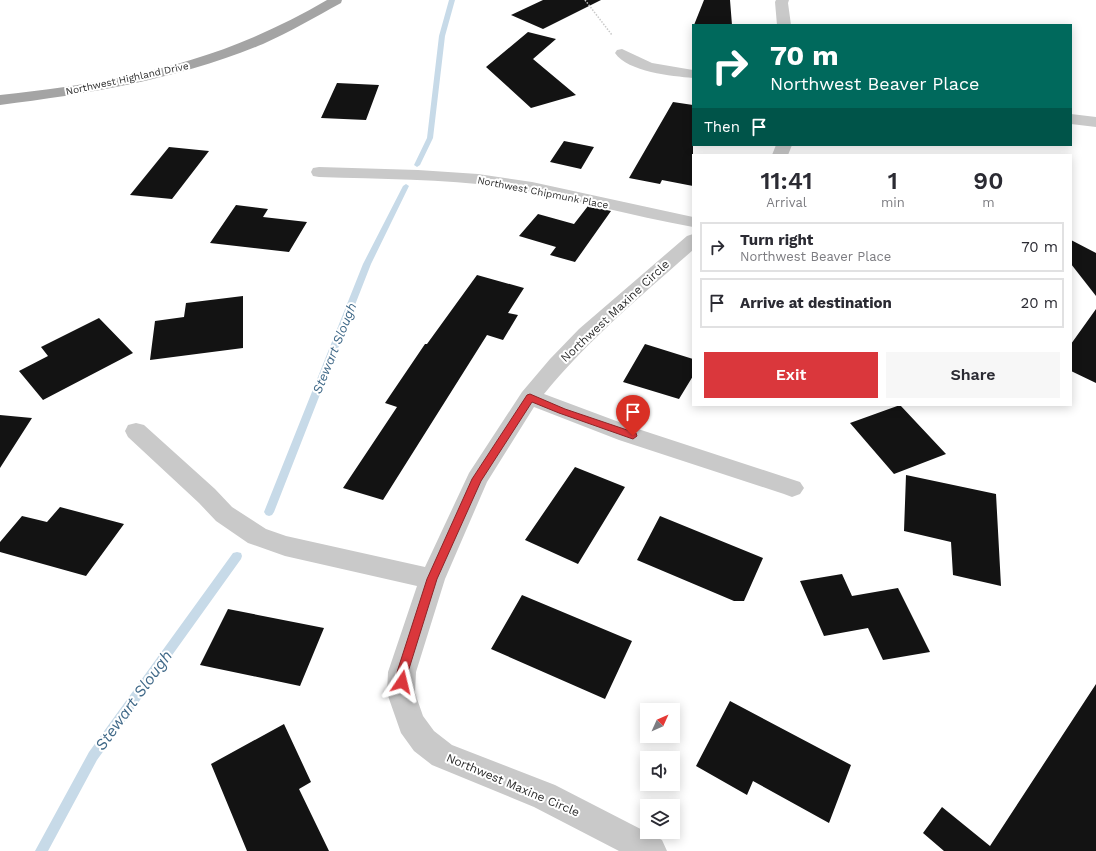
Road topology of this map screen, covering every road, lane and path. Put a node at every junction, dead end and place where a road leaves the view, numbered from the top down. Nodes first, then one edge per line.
1 (336, 0) edge
2 (585, 0) edge
3 (783, 0) edge
4 (784, 24) edge
5 (622, 53) joint
6 (692, 74) edge
7 (0, 100) edge
8 (1072, 119) edge
9 (1096, 122) edge
10 (320, 172) dead end
11 (692, 222) edge
12 (692, 241) edge
13 (530, 397) junction
14 (136, 431) dead end
15 (792, 488) dead end
16 (432, 579) junction
17 (651, 851) edge

1 - 7 main road, Northwest Highland Drive
2 - 5 path
3 - 4 street
5 - 6 street
8 - 9 street
10 - 11 street, Northwest Chipmunk Place
12 - 13 street, Northwest Maxine Circle
13 - 15 street
13 - 16 street, Northwest Maxine Circle
14 - 16 street
16 - 17 street, Northwest Maxine Circle

